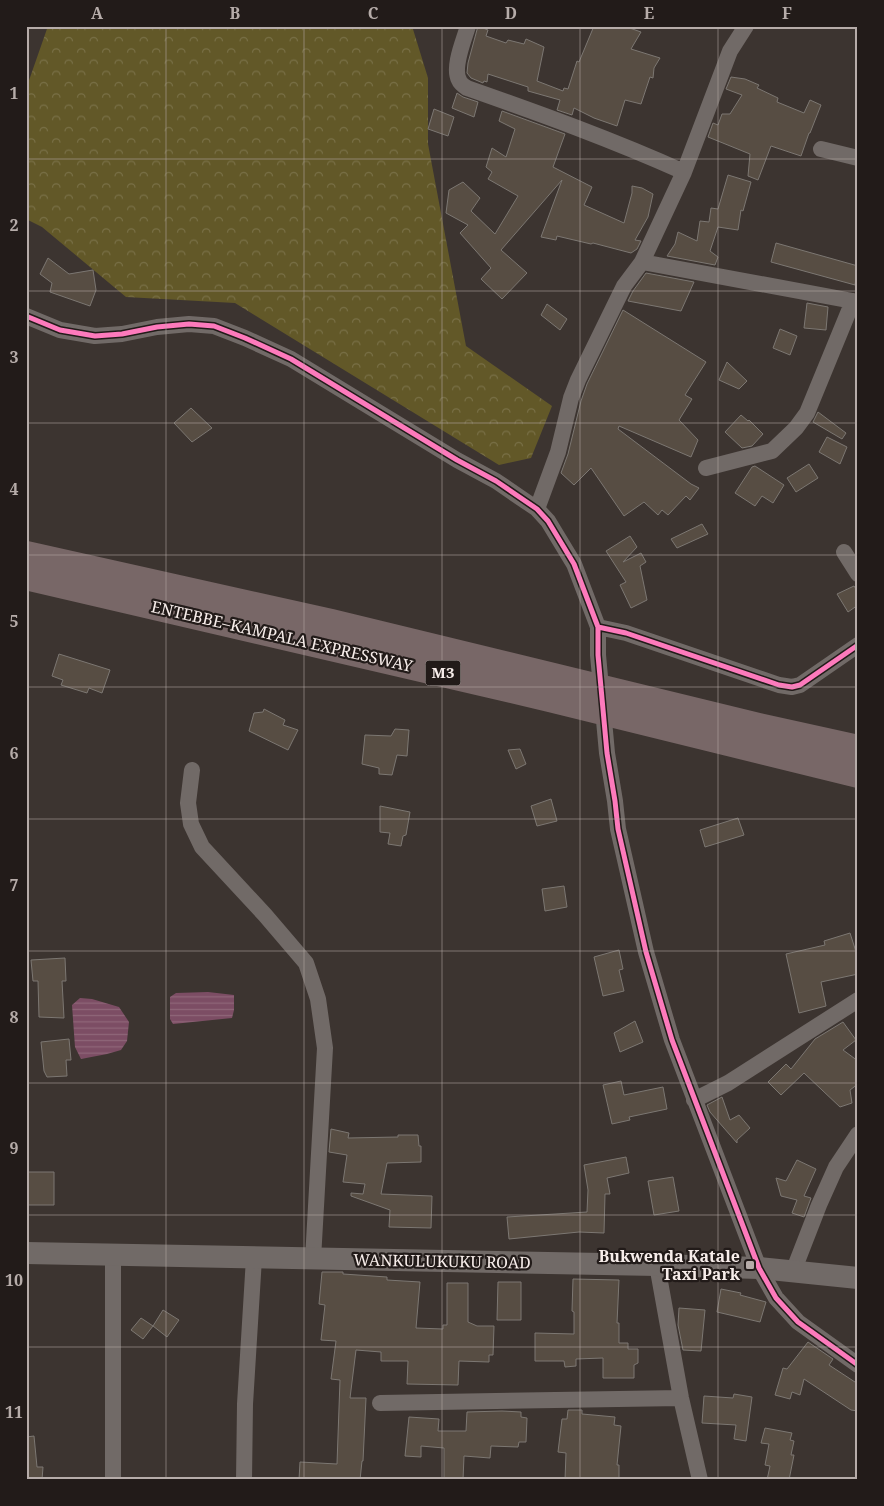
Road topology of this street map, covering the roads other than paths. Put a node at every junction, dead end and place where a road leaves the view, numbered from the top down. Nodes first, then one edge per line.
1 (468, 26) edge
2 (746, 26) edge
3 (821, 149) dead end
4 (858, 158) edge
5 (684, 172) junction
6 (642, 262) junction
7 (855, 301) edge
8 (26, 316) edge
9 (706, 468) dead end
10 (538, 509) junction
11 (844, 552) dead end
12 (26, 555) edge
13 (858, 574) edge
14 (26, 576) edge
15 (598, 627) junction
16 (858, 645) edge
17 (858, 749) edge
18 (192, 770) dead end
19 (858, 774) edge
20 (858, 1000) edge
21 (694, 1100) junction
22 (858, 1134) edge
23 (26, 1253) edge
24 (113, 1254) junction
25 (254, 1258) junction
26 (313, 1259) junction
27 (657, 1265) junction
28 (759, 1268) junction
29 (793, 1272) junction
30 (858, 1278) edge
31 (858, 1365) edge
32 (681, 1398) junction
33 (380, 1403) dead end
34 (113, 1480) edge
35 (244, 1480) edge
36 (700, 1480) edge

1 - 5 street
2 - 5 street
3 - 4 street
5 - 6 street
6 - 7 street
6 - 10 street
7 - 9 street
8 - 10 street
10 - 15 street
11 - 13 street
12 - 17 highway, ENTEBBE–KAMPALA EXPRESSWAY / M3
14 - 19 highway, ENTEBBE–KAMPALA EXPRESSWAY / M3
15 - 16 street
15 - 21 street
18 - 26 street
20 - 21 street
21 - 28 street
22 - 29 street
23 - 24 main road, WANKULUKUKU ROAD
24 - 25 main road, WANKULUKUKU ROAD
24 - 34 street
25 - 26 main road, WANKULUKUKU ROAD
25 - 35 street
26 - 27 main road, WANKULUKUKU ROAD
27 - 28 main road, WANKULUKUKU ROAD
27 - 32 street
28 - 29 main road, WANKULUKUKU ROAD
28 - 31 street
29 - 30 main road, WANKULUKUKU ROAD
32 - 33 street
32 - 36 street

